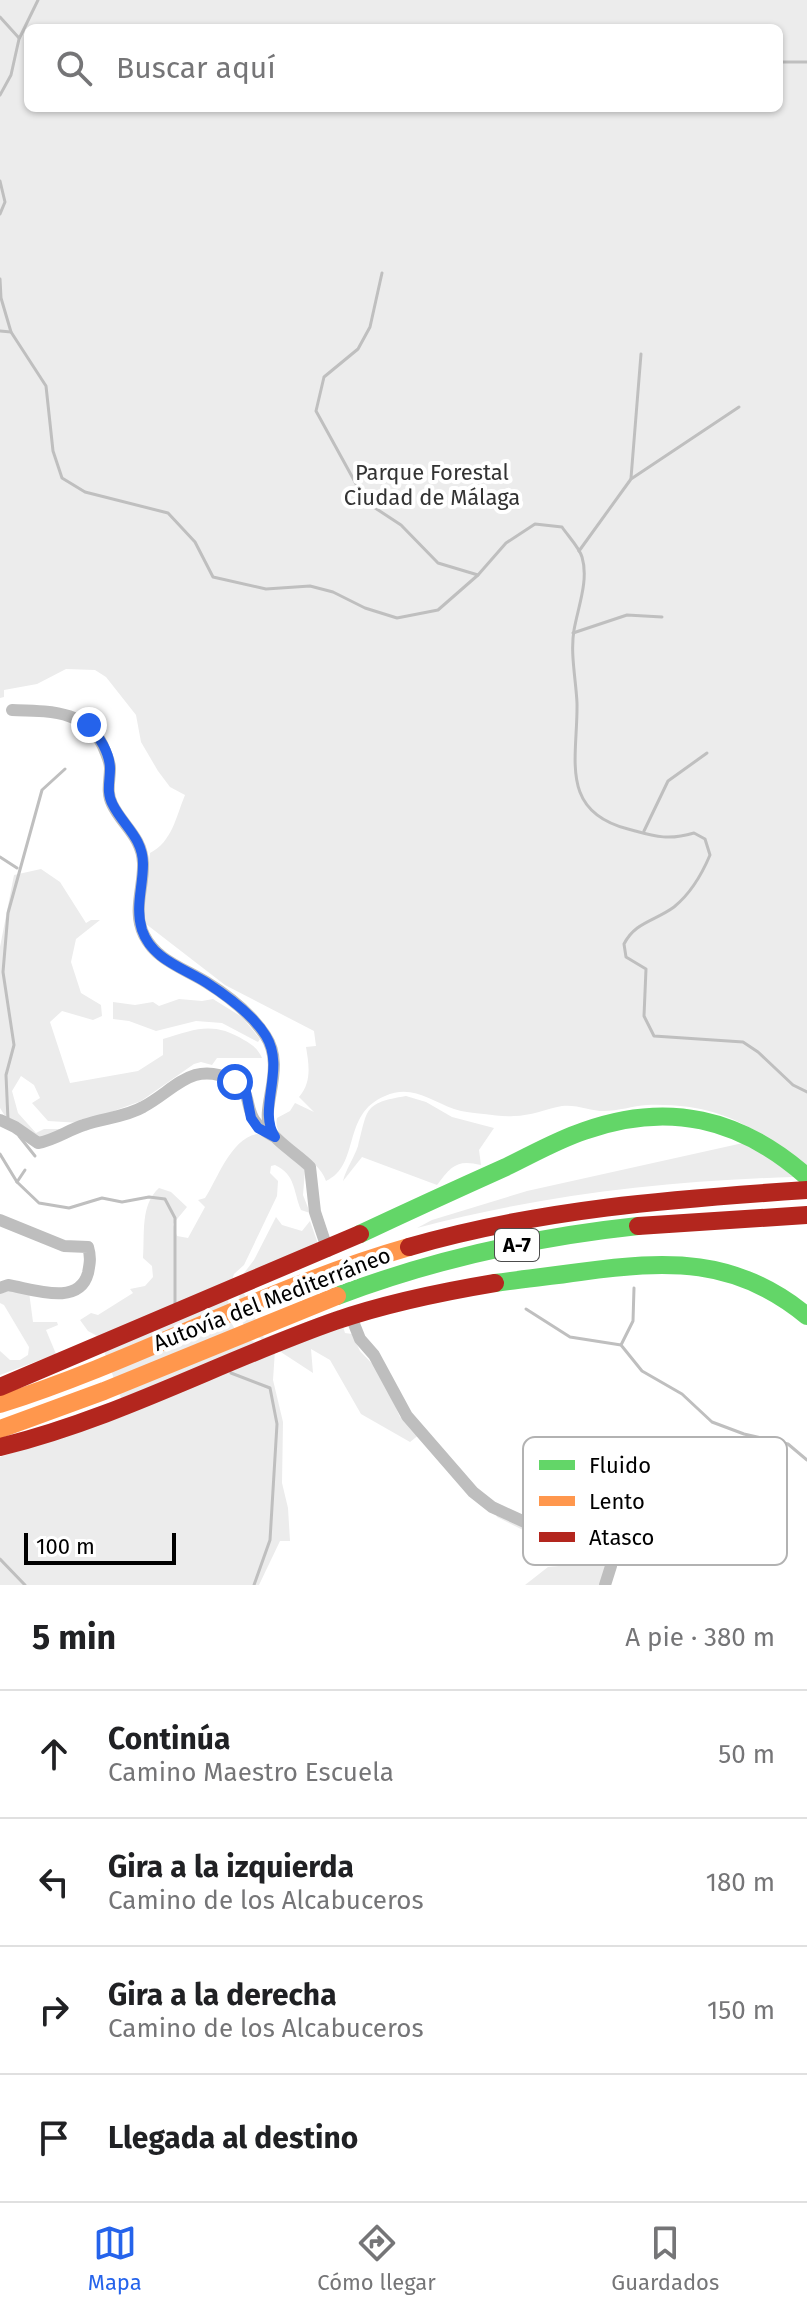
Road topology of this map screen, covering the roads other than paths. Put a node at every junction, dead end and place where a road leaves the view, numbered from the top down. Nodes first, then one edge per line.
1 (12, 710) dead end
2 (0, 1120) edge
3 (275, 1137) junction
4 (806, 1183) edge
5 (807, 1215) edge
6 (0, 1220) edge
7 (0, 1288) edge
8 (807, 1316) edge
9 (0, 1387) edge
10 (0, 1404) edge
11 (0, 1429) edge
12 (0, 1447) edge
13 (523, 1521) edge
14 (611, 1565) edge
15 (605, 1585) edge

1 - 3 street
2 - 3 street
3 - 13 street
4 - 9 highway
4 - 10 highway, Autovía del Mediterráneo / A-7
5 - 11 highway, Autovía del Mediterráneo / A-7
6 - 7 street
8 - 12 highway
14 - 15 street

